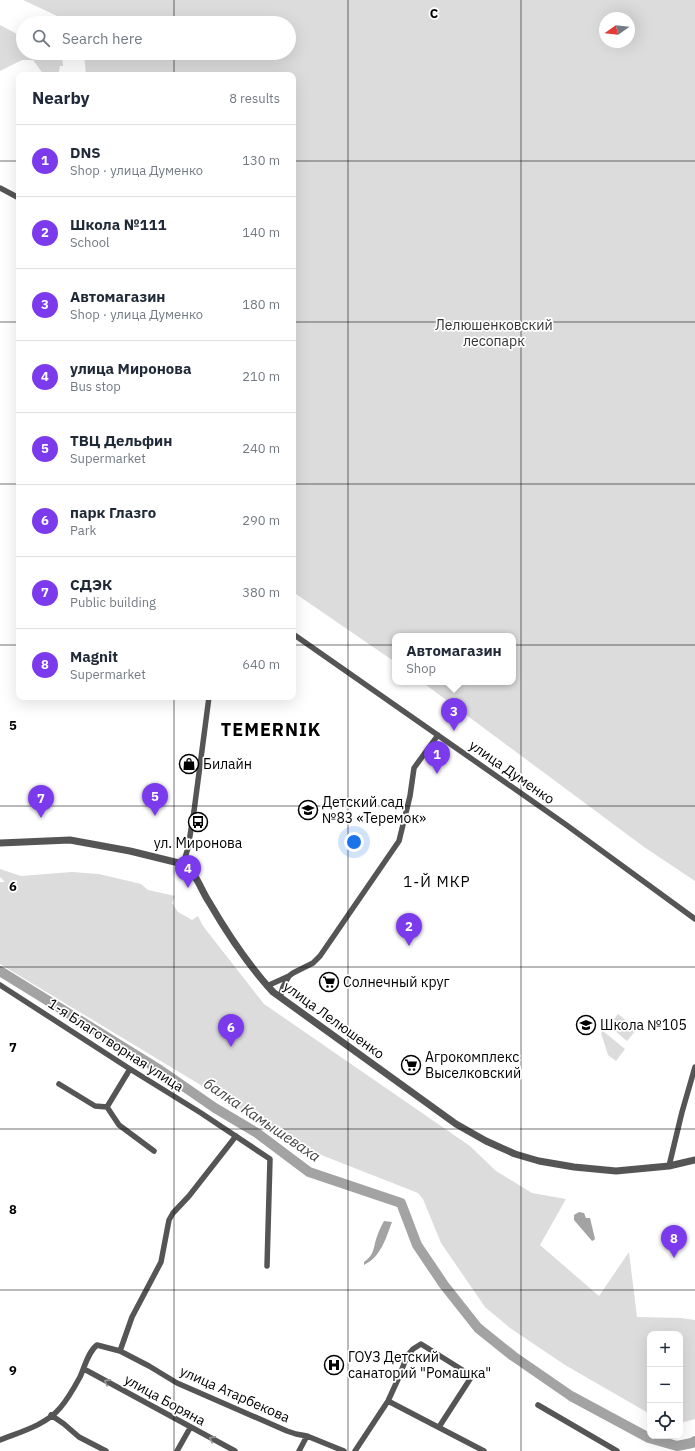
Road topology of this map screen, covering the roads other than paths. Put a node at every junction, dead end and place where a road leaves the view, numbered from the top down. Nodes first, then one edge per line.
1 (0, 188) edge
2 (16, 196) edge
3 (296, 636) edge
4 (209, 700) edge
5 (438, 735) junction
6 (0, 843) edge
7 (184, 864) junction
8 (695, 919) edge
9 (289, 976) junction
10 (0, 985) edge
11 (267, 986) junction
12 (280, 997) junction
13 (695, 1067) edge
14 (130, 1070) junction
15 (59, 1084) dead end
16 (107, 1107) junction
17 (236, 1136) junction
18 (154, 1151) dead end
19 (695, 1160) edge
20 (668, 1166) junction
21 (267, 1266) dead end
22 (120, 1351) junction
23 (84, 1369) junction
24 (388, 1401) junction
25 (538, 1405) dead end
26 (51, 1415) junction
27 (439, 1427) junction
28 (190, 1428) junction
29 (307, 1436) junction
30 (0, 1440) edge
31 (106, 1451) edge
32 (177, 1451) edge
33 (235, 1451) edge
34 (299, 1451) edge
35 (344, 1451) edge
36 (355, 1451) edge
37 (484, 1451) edge
38 (618, 1451) edge

1 - 2 street
3 - 5 street, улица Думенко
4 - 7 street
5 - 8 street, улица Думенко
5 - 9 street
6 - 7 street
7 - 11 street, улица Лелюшенко
9 - 11 street
9 - 12 street
10 - 14 street, 1-я Благотворная улица
11 - 12 street, улица Лелюшенко
12 - 20 street, улица Лелюшенко
13 - 20 street
14 - 16 street
14 - 17 street, 1-я Благотворная улица
15 - 16 street
16 - 18 street
17 - 21 street, 1-я Благотворная улица
17 - 22 street
19 - 20 street, улица Лелюшенко
22 - 23 street, улица Атарбекова
22 - 29 street, улица Атарбекова
23 - 26 street
28 -> 23 street, улица Боряна
24 - 27 street
24 - 27 street
24 - 36 street
25 - 38 street
26 - 30 street
26 - 31 street
27 - 37 street
28 - 32 street
33 -> 28 street, улица Боряна
29 - 34 street
29 - 35 street, улица Атарбекова

